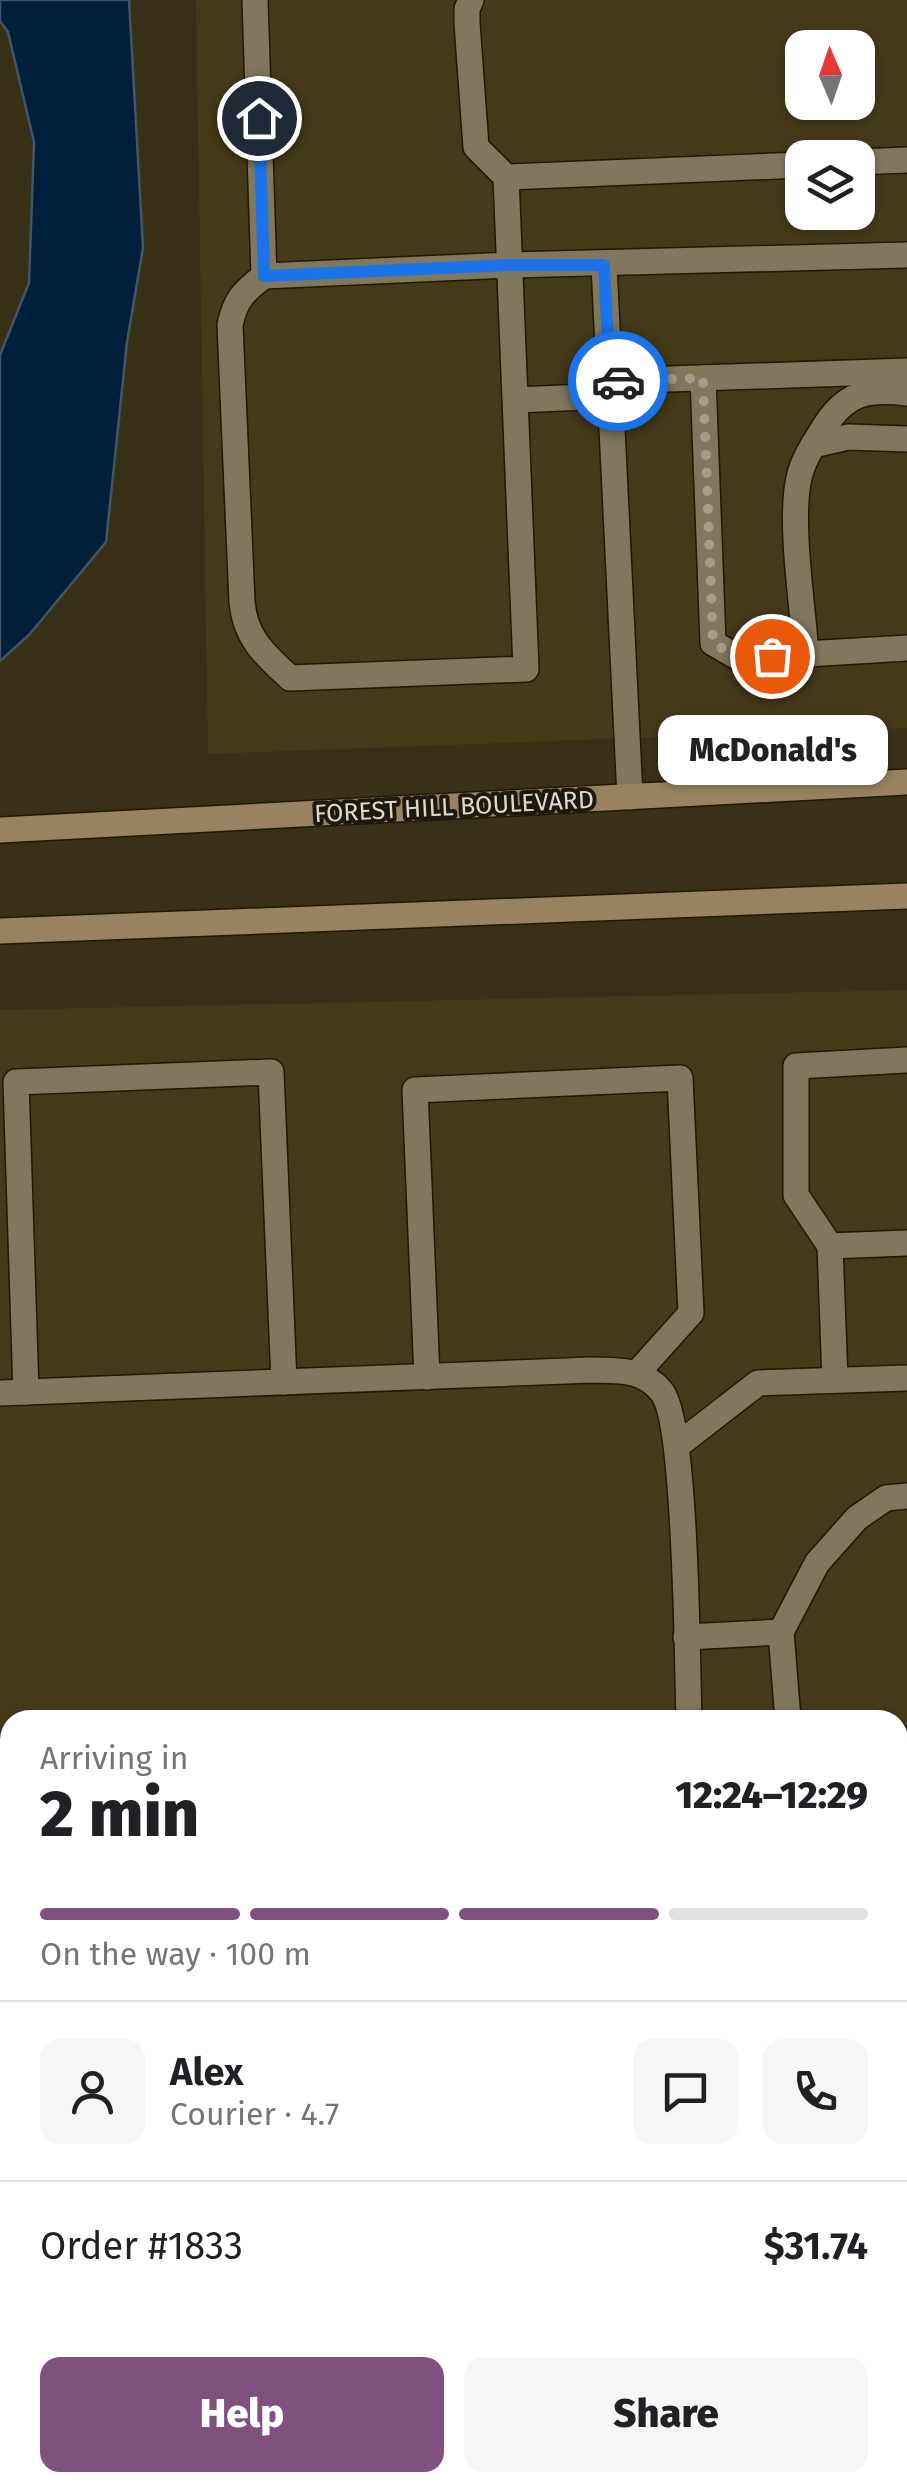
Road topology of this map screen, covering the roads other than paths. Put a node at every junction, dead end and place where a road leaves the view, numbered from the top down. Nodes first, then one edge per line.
1 (254, 0) edge
2 (471, 0) edge
3 (907, 160) edge
4 (875, 161) edge
5 (785, 165) edge
6 (506, 177) junction
7 (907, 255) edge
8 (511, 265) junction
9 (604, 265) junction
10 (264, 276) junction
11 (907, 371) edge
12 (703, 378) junction
13 (610, 389) junction
14 (907, 393) edge
15 (516, 400) junction
16 (907, 439) edge
17 (813, 445) junction
18 (907, 648) edge
19 (806, 655) junction
20 (907, 782) edge
21 (630, 797) junction
22 (0, 830) edge
23 (907, 896) edge
24 (0, 931) edge
25 (907, 1060) edge
26 (907, 1243) edge
27 (830, 1246) junction
28 (638, 1372) junction
29 (427, 1377) junction
30 (907, 1378) edge
31 (835, 1380) junction
32 (284, 1382) junction
33 (13, 1393) edge
34 (678, 1445) junction
35 (907, 1496) edge
36 (781, 1632) junction
37 (686, 1637) junction
38 (690, 1710) edge
39 (787, 1710) edge

1 - 10 lane
2 - 6 lane
3 - 4 lane
5 - 6 lane
6 - 8 lane
7 - 9 lane
8 - 9 lane
8 - 10 lane
8 - 15 lane
9 - 13 lane
10 - 15 lane
11 - 12 lane
12 - 13 lane
12 - 19 lane
13 - 15 lane
13 - 21 lane
14 - 17 lane
16 - 17 lane
17 - 19 lane
18 - 19 lane
20 - 21 main road, FOREST HILL BOULEVARD
21 - 22 main road, FOREST HILL BOULEVARD
23 - 24 main road
25 - 27 lane
26 - 27 lane
27 - 31 lane
28 - 29 lane
28 - 29 lane
28 - 34 lane
29 - 32 lane
30 - 31 lane
31 - 34 lane
32 - 33 lane
32 - 33 lane
34 - 37 lane
35 - 36 lane
36 - 37 lane
36 - 39 lane
37 - 38 lane

